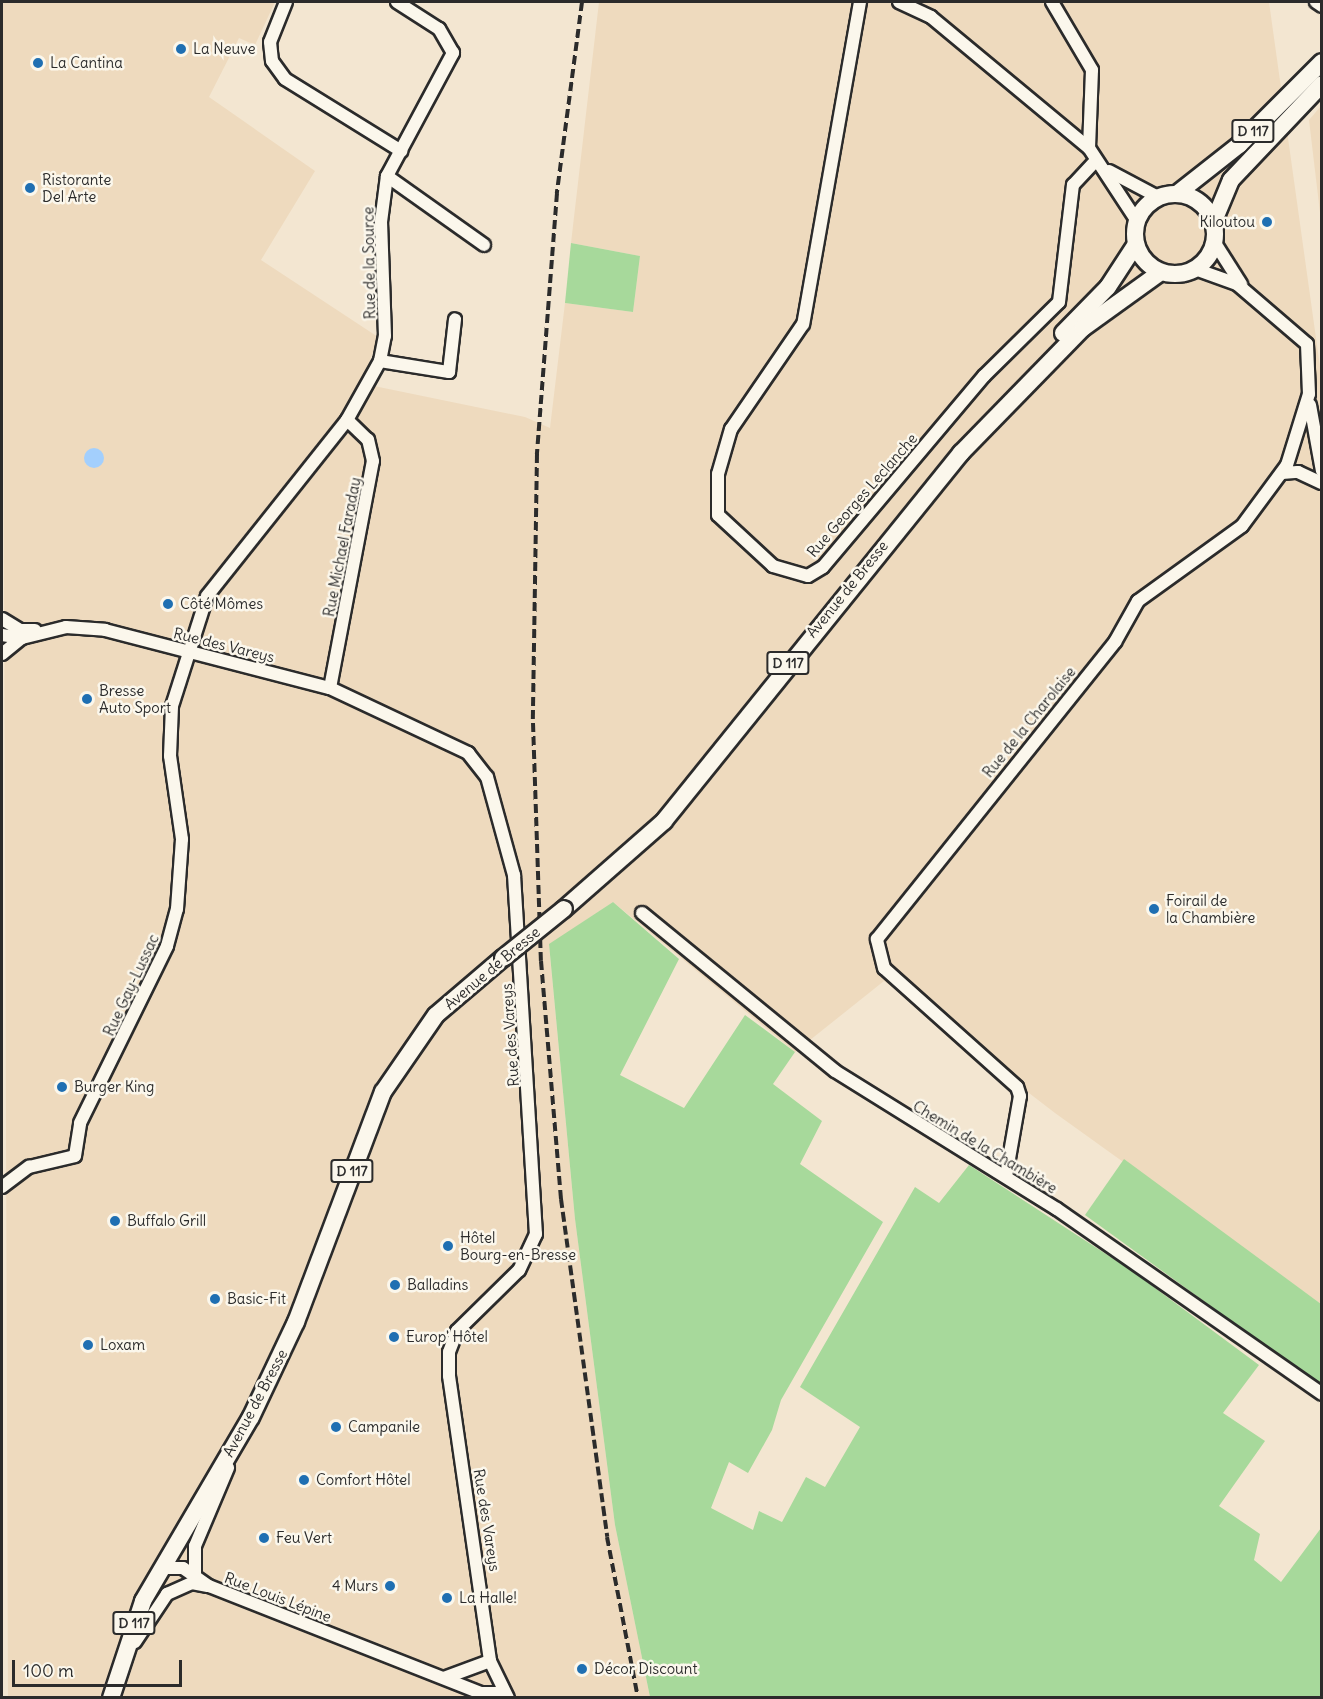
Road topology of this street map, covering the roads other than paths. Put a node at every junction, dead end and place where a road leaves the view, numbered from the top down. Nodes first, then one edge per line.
1 (286, 2) edge
2 (397, 2) edge
3 (860, 2) edge
4 (899, 2) edge
5 (1052, 2) edge
6 (1316, 2) edge
7 (1322, 6) edge
8 (1322, 62) edge
9 (1322, 84) edge
10 (1089, 148) junction
11 (401, 151) junction
12 (1095, 161) junction
13 (387, 176) junction
14 (1178, 193) junction
15 (1158, 197) junction
16 (1137, 221) junction
17 (1214, 221) junction
18 (1215, 243) junction
19 (1136, 244) junction
20 (484, 245) dead end
21 (1195, 269) junction
22 (1161, 272) junction
23 (1252, 295) junction
24 (455, 319) dead end
25 (380, 361) junction
26 (1309, 394) junction
27 (1003, 408) junction
28 (348, 420) junction
29 (1322, 471) edge
30 (1282, 473) junction
31 (1322, 483) edge
32 (4, 626) edge
33 (42, 630) junction
34 (22, 638) junction
35 (189, 651) junction
36 (2, 654) edge
37 (330, 688) junction
38 (642, 913) dead end
39 (15, 1174) junction
40 (2, 1175) edge
41 (1006, 1176) junction
42 (2, 1187) edge
43 (1322, 1394) edge
44 (251, 1417) junction
45 (161, 1568) junction
46 (195, 1574) junction
47 (209, 1586) junction
48 (490, 1662) junction
49 (444, 1677) junction
50 (116, 1681) junction
51 (505, 1695) edge
52 (111, 1698) edge

1 - 11 street
2 - 11 street, Rue de la Source
3 - 12 street, Rue Georges Leclanche
4 - 10 street
5 - 10 street
6 - 7 street
8 - 14 main road, D 117
9 - 17 main road, D 117
10 - 12 street
11 - 13 street, Rue de la Source
12 - 15 street
12 - 16 street
13 - 20 street
13 - 25 street, Rue de la Source
14 - 15 main road
14 - 17 main road
15 - 16 main road
16 - 19 main road
17 - 18 main road
18 - 21 main road
18 - 23 street
19 - 22 main road
19 - 27 main road, Avenue de Bresse / D 117
21 - 22 main road
21 - 23 street
22 - 27 main road, Avenue de Bresse / D 117
23 - 26 street, Rue de la Charolaise
24 - 25 street
25 - 28 street, Rue de la Source
26 - 29 street
26 - 30 street, Rue de la Charolaise
27 - 44 main road, Avenue de Bresse / D 117, bridge
28 - 35 street, Rue de la Source
28 - 37 street, Rue Michael Faraday
30 - 31 street
30 - 41 street, Rue de la Charolaise
32 - 33 street, Rue des Vareys
32 - 34 street, Rue des Vareys
33 - 34 street, Rue des Vareys
33 - 35 street, Rue des Vareys
34 - 36 street, Rue des Vareys
35 - 37 street, Rue des Vareys
35 - 39 street, Rue Gay-Lussac
37 - 48 street, Rue des Vareys
38 - 41 street, Chemin de la Chambière
39 - 40 street, Rue Gay-Lussac
39 - 42 street, Rue Gay-Lussac
41 - 43 street, Chemin de la Chambière
44 - 45 main road, Avenue de Bresse / D 117
44 - 46 street
45 - 46 street
45 - 50 main road, Avenue de Bresse / D 117
46 - 47 street, Rue Louis Lépine
47 - 49 street, Rue Louis Lépine
47 - 50 street
48 - 49 street
48 - 51 street, Rue des Vareys
49 - 51 street, Rue Louis Lépine
50 - 52 main road, Avenue de Bresse / D 117

